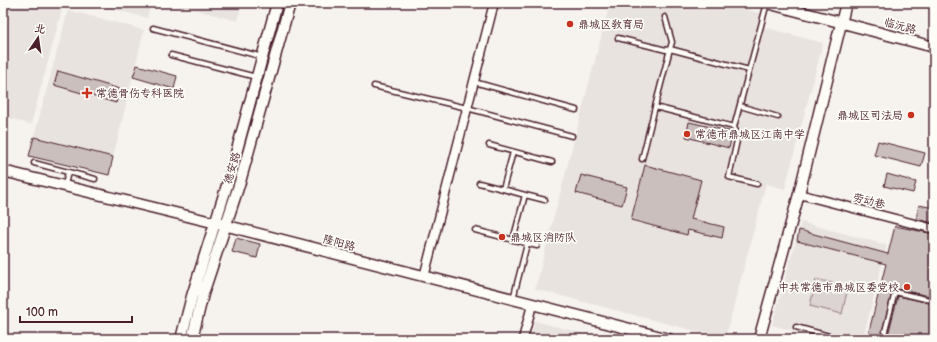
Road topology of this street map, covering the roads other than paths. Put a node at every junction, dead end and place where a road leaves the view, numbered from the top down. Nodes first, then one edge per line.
1 (277, 3) edge
2 (290, 3) edge
3 (494, 3) edge
4 (767, 3) edge
5 (846, 3) edge
6 (665, 17) dead end
7 (841, 23) junction
8 (153, 28) dead end
9 (618, 38) dead end
10 (934, 47) edge
11 (670, 49) junction
12 (171, 55) dead end
13 (263, 57) junction
14 (749, 70) junction
15 (257, 77) junction
16 (474, 82) junction
17 (374, 86) dead end
18 (740, 106) junction
19 (655, 107) junction
20 (467, 108) junction
21 (576, 110) dead end
22 (778, 117) dead end
23 (734, 127) junction
24 (572, 136) dead end
25 (489, 145) dead end
26 (513, 152) junction
27 (642, 159) dead end
28 (552, 162) dead end
29 (34, 163) dead end
30 (3, 171) edge
31 (68, 172) junction
32 (95, 179) dead end
33 (479, 183) dead end
34 (757, 184) dead end
35 (65, 186) junction
36 (503, 189) junction
37 (799, 194) junction
38 (525, 195) junction
39 (545, 200) dead end
40 (216, 223) junction
41 (226, 226) junction
42 (934, 229) edge
43 (475, 230) dead end
44 (513, 240) junction
45 (528, 244) junction
46 (537, 246) dead end
47 (424, 277) junction
48 (513, 300) junction
49 (934, 302) edge
50 (532, 305) junction
51 (796, 327) dead end
52 (826, 337) edge
53 (181, 339) edge
54 (192, 339) edge
55 (523, 339) edge
56 (669, 339) edge
57 (759, 339) edge
58 (840, 339) edge
59 (883, 339) edge

1 - 13 street, 德安路
2 - 41 street, 德安路
3 - 16 street
4 - 7 street, 临沅路
4 - 14 lane
5 - 7 street
6 - 11 lane
7 - 10 street, 临沅路
7 - 37 street
8 - 13 lane
9 - 11 lane
11 - 14 lane
11 - 19 lane
12 - 15 lane
13 - 15 street, 德安路
14 - 18 lane
15 - 40 street, 德安路
16 - 20 street
16 - 21 lane
17 - 20 lane
18 - 22 lane
18 - 23 lane
19 - 23 lane
19 - 27 lane
20 - 24 lane
20 - 47 street
23 - 34 lane
25 - 26 lane
26 - 28 lane
26 - 36 lane
29 - 31 lane
30 - 35 street, 隆阳路
31 - 32 lane
31 - 35 lane
33 - 36 lane
35 - 40 street, 隆阳路
36 - 38 lane
37 - 42 street, 劳动巷
37 - 57 street
38 - 39 lane
38 - 44 lane
40 - 41 street, 隆阳路
40 - 53 street, 德安路
41 - 47 street, 隆阳路
41 - 54 street, 德安路
43 - 44 lane
44 - 45 lane
45 - 46 lane
45 - 48 lane
47 - 48 street, 隆阳路
48 - 50 street, 隆阳路
49 - 59 lane
50 - 55 street
50 - 56 street, 隆阳路
51 - 52 lane
52 - 58 lane

